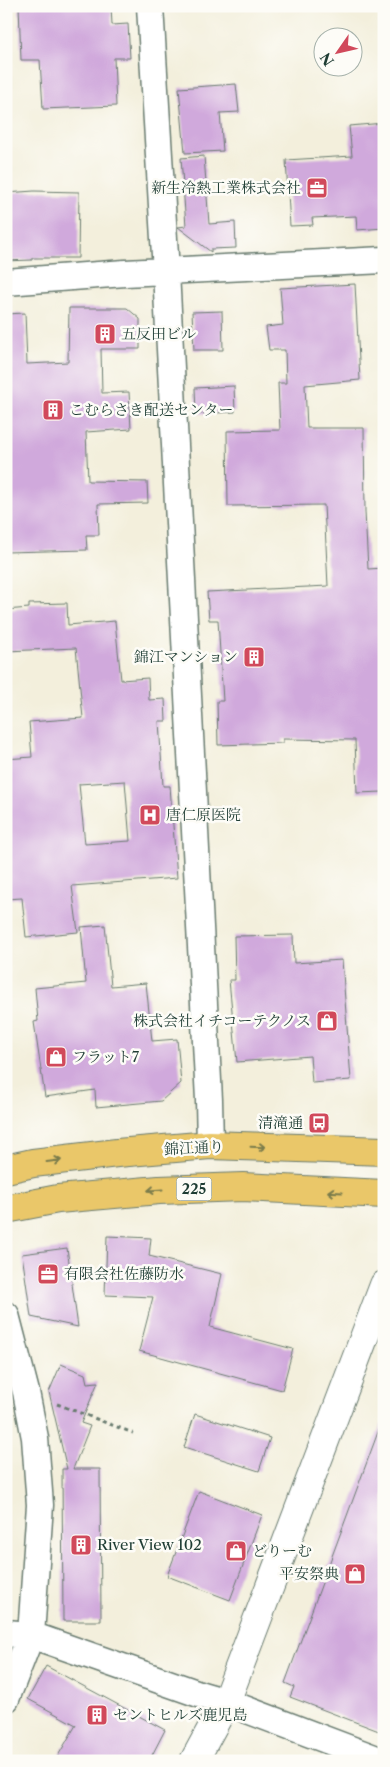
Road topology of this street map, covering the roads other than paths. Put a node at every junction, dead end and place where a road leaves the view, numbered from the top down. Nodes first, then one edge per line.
1 (150, 6) edge
2 (384, 260) edge
3 (166, 272) junction
4 (6, 282) edge
5 (210, 1145) junction
6 (384, 1151) edge
7 (6, 1169) edge
8 (384, 1194) edge
9 (6, 1209) edge
10 (384, 1285) edge
11 (6, 1315) edge
12 (19, 1634) edge
13 (6, 1699) edge
14 (226, 1702) junction
15 (194, 1761) edge
16 (382, 1761) edge

1 - 3 street
2 - 3 street
3 - 4 street
3 - 5 street
5 -> 6 highway, 錦江通り
7 -> 5 highway, 錦江通り
8 -> 9 highway, 225
10 - 14 street
11 - 12 street
12 - 13 street
12 - 14 street
14 - 15 street
14 - 16 street

